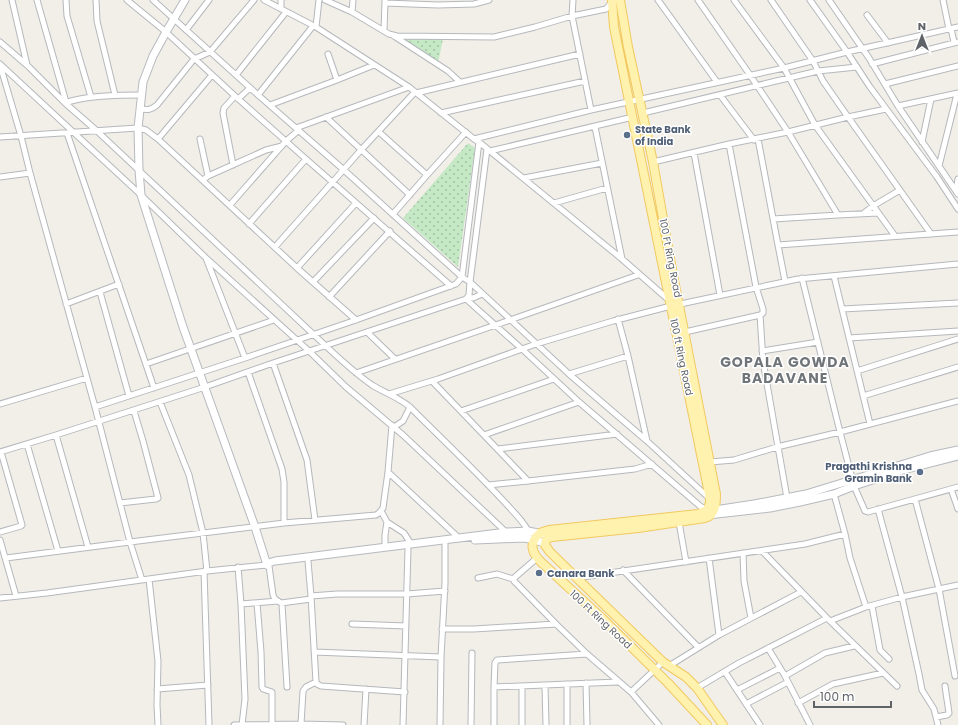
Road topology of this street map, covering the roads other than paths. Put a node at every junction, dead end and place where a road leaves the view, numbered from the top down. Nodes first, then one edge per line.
1 (12, 0) edge
2 (37, 0) edge
3 (66, 0) edge
4 (96, 0) edge
5 (127, 0) edge
6 (153, 0) edge
7 (185, 0) edge
8 (209, 0) edge
9 (254, 0) edge
10 (264, 0) edge
11 (281, 0) edge
12 (319, 0) edge
13 (325, 0) edge
14 (353, 0) edge
15 (488, 0) edge
16 (573, 0) edge
17 (615, 0) edge
18 (658, 0) edge
19 (698, 0) edge
20 (734, 0) edge
21 (771, 0) edge
22 (810, 0) edge
23 (829, 0) edge
24 (944, 0) edge
25 (385, 1) edge
26 (412, 2) edge
27 (438, 3) edge
28 (280, 9) junction
29 (286, 12) junction
30 (352, 12) junction
31 (868, 15) dead end
32 (572, 16) junction
33 (174, 19) junction
34 (314, 26) junction
35 (958, 27) edge
36 (186, 30) junction
37 (384, 31) junction
38 (166, 32) junction
39 (953, 35) edge
40 (393, 36) junction
41 (0, 42) edge
42 (888, 43) junction
43 (863, 50) junction
44 (210, 52) junction
45 (328, 54) dead end
46 (580, 54) junction
47 (848, 54) junction
48 (194, 59) junction
49 (813, 61) junction
50 (872, 64) junction
51 (0, 65) edge
52 (374, 65) junction
53 (28, 66) junction
54 (958, 66) edge
55 (857, 67) junction
56 (784, 68) junction
57 (818, 71) junction
58 (212, 75) junction
59 (750, 75) junction
60 (236, 76) junction
61 (789, 78) junction
62 (337, 80) junction
63 (585, 81) junction
64 (460, 82) junction
65 (717, 82) junction
66 (885, 84) junction
67 (757, 86) junction
68 (409, 87) junction
69 (250, 88) junction
70 (416, 93) junction
71 (957, 94) edge
72 (115, 95) junction
73 (142, 95) junction
74 (258, 95) junction
75 (720, 95) junction
76 (92, 97) junction
77 (236, 97) junction
78 (640, 99) junction
79 (931, 99) junction
80 (630, 102) junction
81 (66, 103) junction
82 (270, 105) junction
83 (898, 106) junction
84 (886, 109) junction
85 (140, 110) junction
86 (591, 110) junction
87 (441, 113) junction
88 (642, 113) junction
89 (326, 117) junction
90 (633, 117) junction
91 (848, 117) junction
92 (815, 125) junction
93 (595, 127) junction
94 (138, 128) junction
95 (297, 129) junction
96 (97, 131) junction
97 (379, 132) junction
98 (466, 132) junction
99 (788, 132) junction
100 (70, 133) junction
101 (21, 136) junction
102 (0, 137) edge
103 (158, 139) junction
104 (200, 139) dead end
105 (756, 139) junction
106 (476, 140) junction
107 (286, 141) junction
108 (922, 142) junction
109 (729, 144) junction
110 (282, 146) junction
111 (361, 150) junction
112 (489, 150) junction
113 (694, 153) junction
114 (306, 159) junction
115 (653, 162) junction
116 (602, 163) junction
117 (232, 165) junction
118 (939, 166) junction
119 (139, 170) junction
120 (344, 170) junction
121 (30, 173) junction
122 (427, 175) junction
123 (208, 176) junction
124 (0, 177) edge
125 (524, 178) junction
126 (958, 179) edge
127 (203, 180) junction
128 (333, 182) junction
129 (608, 188) junction
130 (900, 190) junction
131 (957, 192) edge
132 (141, 195) junction
133 (410, 195) junction
134 (356, 203) junction
135 (554, 203) junction
136 (230, 206) junction
137 (873, 206) junction
138 (958, 209) edge
139 (864, 213) junction
140 (878, 213) junction
141 (393, 214) junction
142 (838, 215) junction
143 (374, 218) junction
144 (773, 219) junction
145 (249, 224) junction
146 (390, 231) junction
147 (958, 232) edge
148 (931, 234) junction
149 (895, 236) junction
150 (778, 244) junction
151 (619, 245) junction
152 (275, 247) junction
153 (614, 253) junction
154 (205, 257) junction
155 (622, 259) junction
156 (958, 264) edge
157 (297, 268) junction
158 (638, 274) junction
159 (834, 276) junction
160 (462, 277) junction
161 (802, 278) junction
162 (785, 281) junction
163 (313, 282) junction
164 (470, 282) junction
165 (119, 284) junction
166 (451, 286) junction
167 (756, 287) junction
168 (100, 292) junction
169 (482, 294) junction
170 (720, 295) junction
171 (329, 297) junction
172 (467, 298) junction
173 (958, 303) edge
174 (66, 304) junction
175 (673, 304) junction
176 (842, 309) junction
177 (760, 315) junction
178 (618, 319) junction
179 (274, 320) junction
180 (356, 320) junction
181 (510, 320) junction
182 (494, 325) junction
183 (958, 331) edge
184 (367, 332) junction
185 (685, 332) junction
186 (235, 334) junction
187 (314, 334) junction
188 (848, 338) junction
189 (958, 339) edge
190 (297, 340) junction
191 (818, 342) junction
192 (536, 344) junction
193 (325, 345) junction
194 (191, 348) junction
195 (522, 349) junction
196 (310, 351) junction
197 (762, 351) junction
198 (628, 356) junction
199 (245, 358) junction
200 (395, 359) junction
201 (273, 363) junction
202 (146, 364) junction
203 (958, 367) edge
204 (857, 371) junction
205 (248, 372) junction
206 (356, 372) junction
207 (200, 373) junction
208 (569, 374) junction
209 (87, 378) junction
210 (554, 378) junction
211 (432, 381) junction
212 (205, 387) junction
213 (154, 388) junction
214 (389, 394) junction
215 (129, 396) junction
216 (863, 396) junction
217 (958, 401) edge
218 (160, 402) junction
219 (579, 402) junction
220 (0, 404) edge
221 (95, 407) junction
222 (410, 407) junction
223 (134, 411) junction
224 (461, 411) junction
225 (99, 422) junction
226 (870, 424) junction
227 (393, 426) junction
228 (840, 432) junction
229 (617, 434) junction
230 (56, 435) junction
231 (484, 435) junction
232 (647, 442) junction
233 (26, 444) junction
234 (777, 447) junction
235 (498, 449) junction
236 (958, 450) edge
237 (0, 452) edge
238 (958, 456) edge
239 (710, 462) junction
240 (652, 464) junction
241 (388, 472) junction
242 (528, 481) junction
243 (854, 483) junction
244 (488, 485) junction
245 (958, 487) edge
246 (951, 489) junction
247 (834, 494) junction
248 (787, 498) junction
249 (915, 499) junction
250 (120, 503) junction
251 (708, 508) junction
252 (878, 509) junction
253 (958, 509) edge
254 (381, 511) junction
255 (314, 520) junction
256 (387, 522) junction
257 (679, 522) junction
258 (284, 523) junction
259 (255, 527) junction
260 (528, 531) junction
261 (0, 532) edge
262 (203, 533) junction
263 (540, 533) junction
264 (845, 534) junction
265 (509, 535) junction
266 (552, 537) junction
267 (460, 538) junction
268 (532, 539) junction
269 (0, 540) edge
270 (130, 542) junction
271 (545, 543) junction
272 (445, 544) junction
273 (410, 546) junction
274 (88, 547) junction
275 (385, 547) junction
276 (58, 551) junction
277 (762, 551) junction
278 (743, 553) junction
279 (6, 558) junction
280 (537, 558) junction
281 (709, 558) junction
282 (308, 562) junction
283 (686, 562) junction
284 (268, 566) junction
285 (238, 567) junction
286 (623, 570) junction
287 (206, 571) junction
288 (478, 578) dead end
289 (576, 578) junction
290 (149, 579) junction
291 (513, 579) junction
292 (142, 580) junction
293 (958, 585) edge
294 (939, 589) junction
295 (445, 591) junction
296 (801, 592) junction
297 (407, 594) junction
298 (16, 596) junction
299 (311, 597) junction
300 (902, 597) junction
301 (0, 598) edge
302 (279, 602) junction
303 (257, 603) junction
304 (241, 604) junction
305 (869, 607) junction
306 (751, 618) junction
307 (828, 620) junction
308 (352, 624) dead end
309 (556, 624) junction
310 (406, 626) junction
311 (442, 629) junction
312 (719, 635) junction
313 (854, 646) junction
314 (698, 647) junction
315 (768, 648) junction
316 (314, 652) junction
317 (472, 653) dead end
318 (587, 654) junction
319 (406, 656) junction
320 (441, 657) junction
321 (889, 659) dead end
322 (666, 664) junction
323 (780, 668) junction
324 (654, 670) junction
325 (725, 672) junction
326 (883, 673) junction
327 (785, 676) junction
328 (955, 676) dead end
329 (316, 682) junction
330 (618, 682) junction
331 (788, 682) junction
332 (586, 683) junction
333 (567, 684) junction
334 (208, 685) junction
335 (545, 685) junction
336 (522, 686) junction
337 (897, 686) dead end
338 (945, 686) dead end
339 (287, 687) dead end
340 (494, 687) junction
341 (697, 688) junction
342 (157, 689) junction
343 (366, 689) junction
344 (737, 690) junction
345 (405, 692) junction
346 (630, 692) junction
347 (798, 703) junction
348 (746, 704) junction
349 (936, 717) junction
350 (301, 724) edge
351 (158, 725) edge
352 (209, 725) edge
353 (234, 725) edge
354 (242, 725) edge
355 (272, 725) edge
356 (343, 725) edge
357 (364, 725) edge
358 (403, 725) edge
359 (440, 725) edge
360 (471, 725) edge
361 (494, 725) edge
362 (522, 725) edge
363 (546, 725) edge
364 (567, 725) edge
365 (587, 725) edge
366 (659, 725) edge
367 (707, 725) edge
368 (723, 725) edge
369 (760, 725) edge
370 (810, 725) edge
371 (938, 725) edge

1 - 53 street
2 - 81 street
3 - 76 street
4 - 72 street
5 - 38 street
6 - 33 street
7 - 33 main road
8 - 36 street
9 - 44 street
10 - 28 street
11 - 28 street
12 - 34 street
13 - 30 street
14 - 30 street
15 - 27 street
16 - 32 street
17 - 32 street
17 - 78 main road, 100 Ft Ring Road
17 - 80 main road, 100 ft Ring Road
18 - 65 street
19 - 59 street
20 - 56 street
21 - 49 street
22 - 47 street
23 - 43 street
24 - 39 street
25 - 26 street
25 - 37 street
26 - 27 street
28 - 29 street
29 - 34 street
29 - 60 street
30 - 37 street
31 - 42 street
32 - 40 street
32 - 46 street
33 - 36 street
33 - 38 main road
34 - 52 street
34 - 74 street
35 - 39 street
36 - 44 street
37 - 40 street
38 - 48 street
38 - 73 main road
39 - 42 street
39 - 50 street
40 - 64 street
41 - 53 street
42 - 43 street
43 - 47 street
43 - 50 street
44 - 48 street
44 - 60 street
45 - 62 street
46 - 63 street
46 - 64 street
47 - 49 street
47 - 55 street
48 - 58 street
48 - 85 street
49 - 56 street
49 - 57 street
50 - 66 street
51 - 100 street
51 - 101 street
52 - 62 street
52 - 68 street
53 - 81 street
54 - 66 street
55 - 57 street
55 - 84 street
56 - 59 street
56 - 61 street
57 - 61 street
57 - 91 street
58 - 77 street
58 - 103 street
59 - 65 street
59 - 67 street
60 - 69 street
61 - 67 street
61 - 92 street
62 - 82 street
63 - 86 street
63 - 87 street
64 - 70 street
65 - 78 street
66 - 83 street
67 - 75 street
67 - 99 street
68 - 70 street
68 - 89 street
69 - 74 street
69 - 77 street
70 - 87 street
70 - 97 street
71 - 79 street
71 - 118 street
72 - 73 street
72 - 76 street
73 - 85 main road
74 - 82 street
75 - 88 street
75 - 105 street
76 - 81 street
77 - 107 street
77 - 117 street
78 - 80 street
78 - 88 main road, 100 Ft Ring Road
79 - 83 street
79 - 108 street
80 - 86 street
80 - 90 main road, 100 ft Ring Road
81 - 96 street
82 - 95 street
83 - 108 street
84 - 91 street
84 - 138 street
85 - 94 main road
86 - 106 street
87 - 98 street
88 - 115 main road, 100 Ft Ring Road
89 - 95 street
89 - 111 street
90 - 93 street
90 - 175 main road, 100 ft Ring Road
91 - 92 street
91 - 130 street
92 - 99 street
92 - 137 street
93 - 112 street
93 - 116 street
94 - 96 street
94 - 103 street
94 - 119 main road
95 - 107 street
95 - 120 street
96 - 100 street
96 - 119 street
97 - 111 street
97 - 122 street
98 - 106 street
98 - 122 street
99 - 105 street
99 - 142 street
100 - 101 street
100 - 132 street
100 - 165 street
101 - 102 street
101 - 121 street
103 - 127 street
104 - 123 street
105 - 109 street
105 - 144 street
106 - 112 street
106 - 160 street
107 - 110 street
107 - 114 street
108 - 118 street
109 - 113 street
109 - 167 street
110 - 117 street
110 - 136 street
111 - 120 street
111 - 133 street
112 - 125 street
112 - 164 street
113 - 115 street
113 - 170 street
114 - 128 street
114 - 145 street
115 - 175 main road, 100 Ft Ring Road
116 - 125 street
116 - 129 street
117 - 123 street
118 - 131 street
119 - 132 main road
119 - 187 street
120 - 128 street
120 - 141 street
121 - 124 street
121 - 174 street
122 - 133 street
123 - 127 street
125 - 135 street
126 - 131 street
127 - 136 street
128 - 134 street
128 - 152 street
129 - 135 street
129 - 151 street
130 - 137 street
130 - 148 street
132 - 154 street
132 - 194 main road
133 - 141 street
134 - 143 street
134 - 157 street
135 - 153 street
136 - 145 street
137 - 139 street
137 - 140 street
139 - 140 street
139 - 142 street
140 - 149 street
141 - 160 street
142 - 144 street
143 - 146 street
143 - 163 street
144 - 150 street
145 - 152 street
146 - 166 street
146 - 171 street
147 - 148 street
148 - 149 street
149 - 150 street
150 - 162 street
151 - 153 street
151 - 155 street
152 - 157 street
153 - 155 street
154 - 179 street
154 - 186 street
155 - 158 street
156 - 159 street
157 - 163 street
158 - 175 street
158 - 181 street
159 - 161 street
159 - 176 street
160 - 164 street
160 - 166 street
161 - 162 street
161 - 191 street
162 - 167 street
163 - 171 street
164 - 169 street
164 - 172 street
165 - 168 street
165 - 202 street
166 - 180 street
167 - 170 street
167 - 177 street
168 - 174 street
168 - 215 street
169 - 172 street
169 - 181 street
170 - 175 street
171 - 180 street
172 - 182 street
172 - 184 street
173 - 176 street
174 - 209 street
175 - 178 street
175 - 185 main road, 100 Ft Ring Road
175 - 251 main road, 100 ft Ring Road
176 - 188 street
177 - 185 street
177 - 197 street
178 - 192 street
178 - 198 street
179 - 186 street
179 - 190 street
180 - 187 street
181 - 182 street
181 - 192 street
182 - 195 street
182 - 200 street
183 - 188 street
184 - 193 street
184 - 200 street
185 - 239 main road, 100 Ft Ring Road
186 - 194 street
186 - 199 street
187 - 190 street
187 - 193 street
188 - 204 street
189 - 204 street
190 - 196 street
190 - 199 street
191 - 197 street
191 - 228 street
192 - 195 street
192 - 208 street
193 - 196 street
193 - 206 street
194 - 202 street
194 - 207 main road
195 - 210 street
195 - 211 street
196 - 201 street
196 - 227 street
197 - 234 street
198 - 208 street
198 - 232 street
199 - 207 street
200 - 206 street
201 - 205 street
201 - 255 street
202 - 213 street
203 - 216 street
204 - 216 street
205 - 212 street
205 - 258 street
206 - 214 street
207 - 212 main road
207 - 213 street
208 - 232 street
209 - 220 street
209 - 221 street
210 - 219 street
210 - 224 street
211 - 214 street
211 - 224 street
212 - 218 street
212 - 259 main road
213 - 215 street
214 - 222 street
215 - 221 street
216 - 226 street
217 - 226 street
218 - 223 street
218 - 262 street
219 - 229 street
219 - 231 street
221 - 225 street
222 - 227 street
222 - 244 street
223 - 225 street
223 - 250 street
224 - 231 street
225 - 230 street
225 - 250 street
226 - 228 street
227 - 241 street
227 - 265 street
228 - 234 street
228 - 243 street
229 - 235 street
229 - 240 street
230 - 233 street
230 - 274 street
231 - 235 street
232 - 251 street
233 - 237 street
233 - 276 street
234 - 239 street
234 - 248 street
235 - 242 street
236 - 243 main road
237 - 261 street
238 - 243 main road
239 - 251 main road, 100 Ft Ring Road
240 - 242 street
240 - 251 street
241 - 254 street
241 - 267 street
242 - 244 street
243 - 247 main road
243 - 248 main road
243 - 252 street
244 - 260 street
245 - 246 street
246 - 249 street
246 - 253 street
247 - 251 main road
247 - 264 street
248 - 251 main road
249 - 252 street
249 - 294 street
250 - 270 street
251 - 257 main road
251 - 263 main road
252 - 300 street
254 - 255 street
254 - 256 street
255 - 258 street
256 - 273 street
256 - 275 street
257 - 266 main road
257 - 283 street
258 - 259 street
259 - 262 street
259 - 284 main road
260 - 263 main road
260 - 265 main road
260 - 268 street
262 - 270 street
262 - 287 street
263 - 266 main road
263 - 268 main road
264 - 277 street
264 - 305 street
265 - 267 main road
265 - 268 main road
265 - 272 main road
266 - 271 main road
267 - 273 main road
268 - 271 main road
268 - 280 main road
269 - 279 street
270 - 274 street
270 - 292 street
271 - 289 main road, 100 Ft Ring Road
272 - 273 main road
272 - 295 street
273 - 275 main road
273 - 282 main road
273 - 297 street
274 - 276 street
275 - 284 main road
276 - 279 street
277 - 278 street
277 - 296 street
278 - 281 street
278 - 306 street
279 - 298 street
280 - 291 street
280 - 324 main road, 100 Ft Ring Road
281 - 283 street
281 - 312 street
282 - 284 main road
282 - 299 street
283 - 286 street
284 - 285 street
284 - 302 street
285 - 287 street
285 - 304 street
286 - 289 street
286 - 314 street
287 - 290 street
287 - 334 street
288 - 291 street
289 - 322 main road, 100 Ft Ring Road
290 - 292 street
290 - 342 street
291 - 309 street
292 - 298 street
293 - 294 street
294 - 300 street
294 - 328 street
295 - 297 street
295 - 311 street
296 - 306 street
296 - 307 street
297 - 299 street
297 - 310 street
298 - 301 street
299 - 302 street
299 - 316 street
300 - 305 street
300 - 349 street
302 - 303 street
302 - 339 street
303 - 304 street
303 - 355 street
304 - 354 street
305 - 307 street
305 - 321 street
306 - 312 street
307 - 313 street
307 - 315 street
308 - 310 street
309 - 311 street
309 - 318 street
310 - 319 street
311 - 320 street
312 - 314 street
313 - 326 street
313 - 327 street
314 - 322 street
315 - 323 street
315 - 325 street
316 - 319 street
316 - 329 street
317 - 360 street
318 - 330 street
318 - 340 street
319 - 320 street
319 - 345 street
320 - 359 street
322 - 324 street
322 - 341 main road, 100 Ft Ring Road
323 - 327 street
323 - 344 street
324 - 346 street
324 - 367 main road, 100 Ft Ring Road
325 - 341 street
325 - 344 street
326 - 337 street
326 - 347 street
327 - 331 street
329 - 343 street
329 - 350 street
330 - 332 street
330 - 346 street
331 - 347 street
331 - 348 street
332 - 333 street
332 - 365 street
333 - 335 street
333 - 364 street
334 - 342 street
334 - 352 street
335 - 336 street
335 - 363 street
336 - 340 street
336 - 362 street
338 - 349 street
340 - 361 street
341 - 368 main road, 100 Ft Ring Road
342 - 351 street
343 - 345 street
343 - 357 street
344 - 348 street
345 - 358 street
346 - 366 street
347 - 370 street
348 - 369 street
349 - 371 street
350 - 355 street
350 - 356 street
353 - 354 street
354 - 355 street

